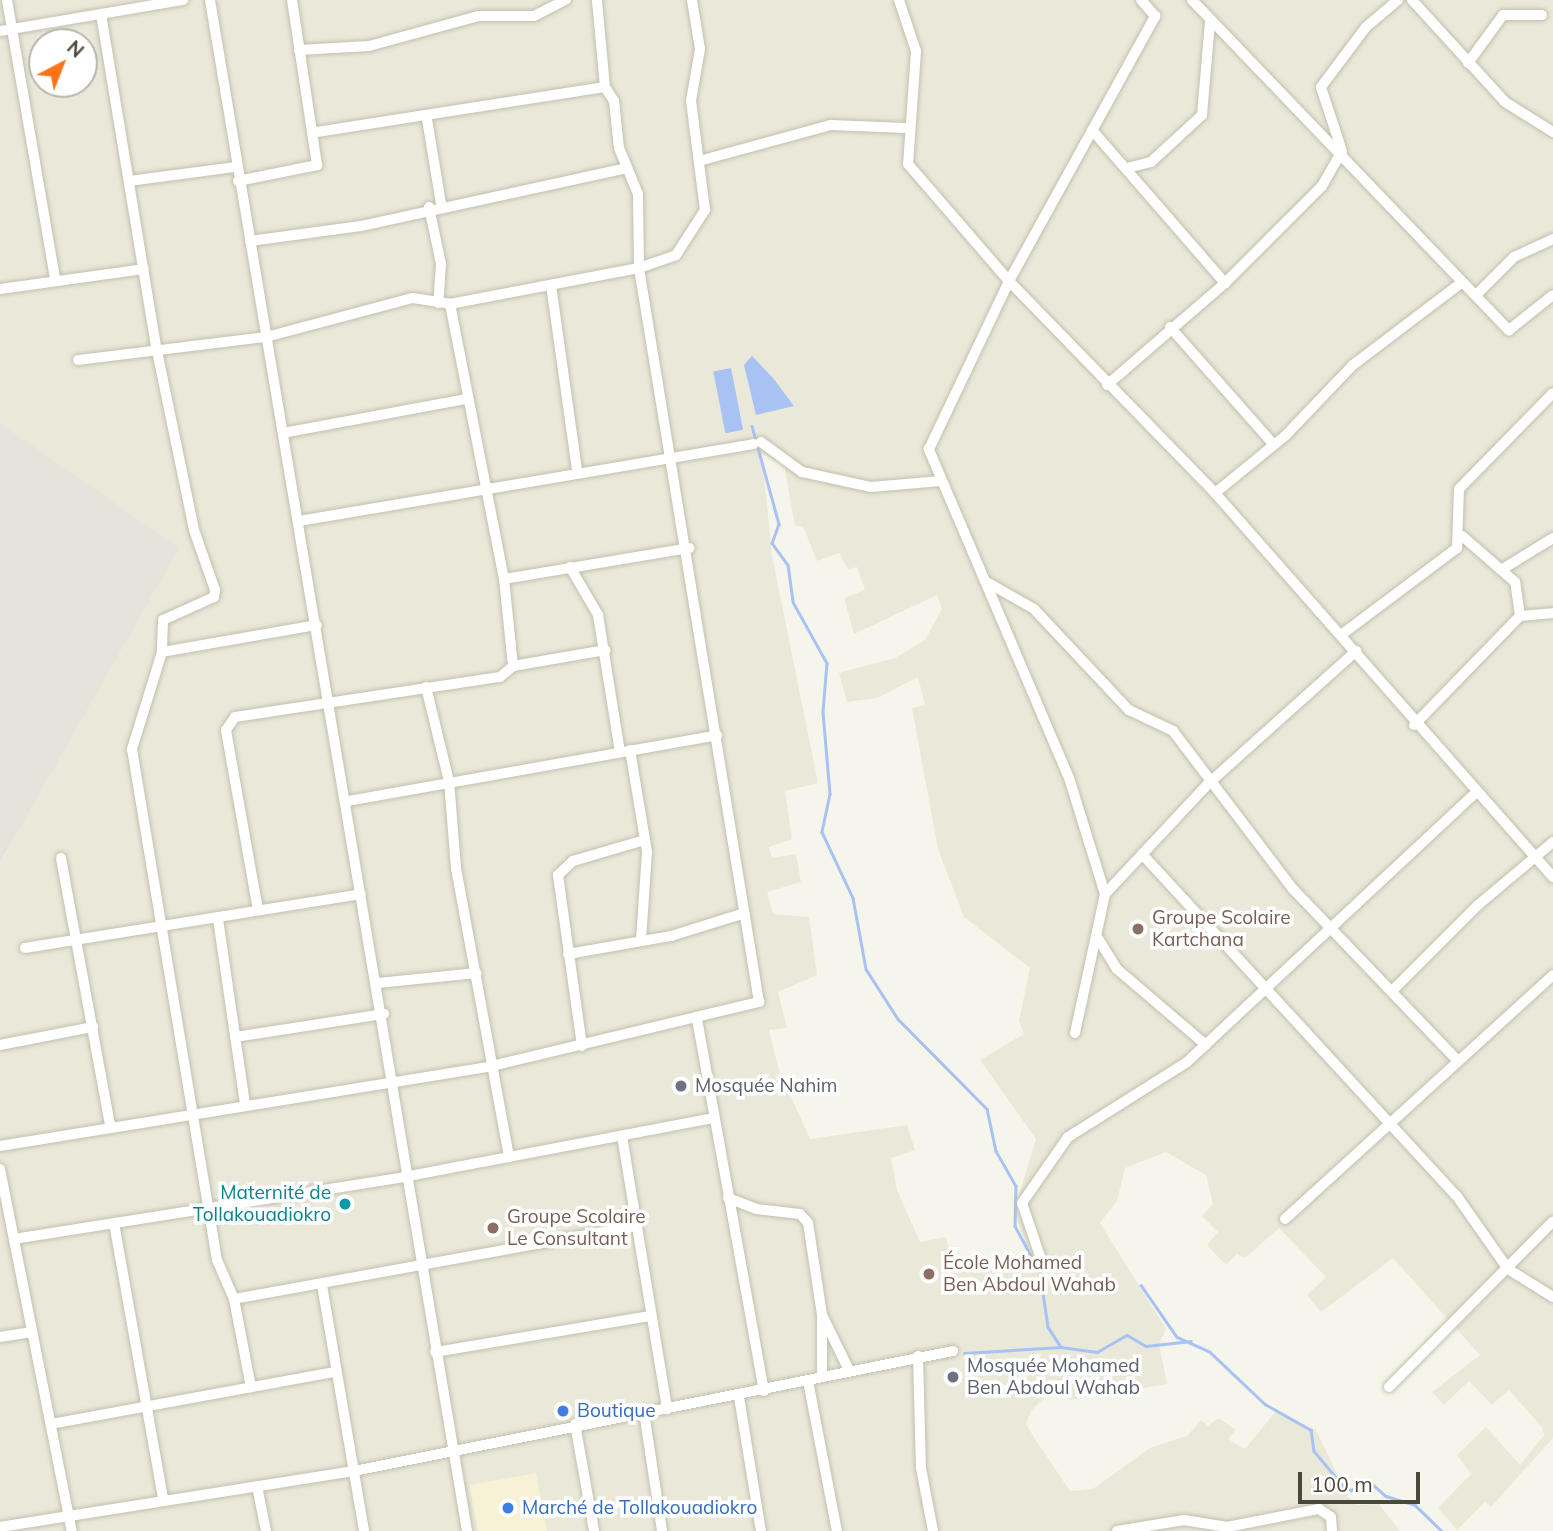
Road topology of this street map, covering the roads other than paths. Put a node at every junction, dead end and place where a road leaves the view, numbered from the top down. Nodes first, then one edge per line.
1 (7, 0) edge
2 (183, 0) edge
3 (210, 0) edge
4 (292, 0) edge
5 (566, 0) edge
6 (597, 0) edge
7 (692, 0) edge
8 (899, 0) edge
9 (1141, 0) edge
10 (1192, 0) edge
11 (1398, 0) edge
12 (1412, 0) edge
13 (101, 14) junction
14 (1542, 15) dead end
15 (1210, 22) junction
16 (6, 30) edge
17 (299, 50) junction
18 (1468, 63) junction
19 (605, 87) junction
20 (428, 119) junction
21 (906, 128) junction
22 (1093, 130) junction
23 (317, 132) junction
24 (1553, 132) edge
25 (1342, 151) junction
26 (699, 161) junction
27 (236, 167) junction
28 (627, 168) junction
29 (1127, 168) junction
30 (129, 181) junction
31 (238, 181) junction
32 (441, 204) junction
33 (429, 207) junction
34 (1553, 239) edge
35 (250, 241) junction
36 (144, 268) junction
37 (639, 268) junction
38 (55, 279) junction
39 (1009, 281) junction
40 (1225, 283) junction
41 (1461, 283) junction
42 (551, 285) junction
43 (0, 289) edge
44 (1477, 294) junction
45 (1553, 295) edge
46 (438, 303) junction
47 (450, 304) junction
48 (1170, 327) junction
49 (266, 337) junction
50 (157, 351) junction
51 (78, 360) dead end
52 (1107, 385) junction
53 (1553, 393) edge
54 (466, 399) junction
55 (283, 433) junction
56 (1274, 446) junction
57 (670, 455) junction
58 (577, 471) junction
59 (941, 481) junction
60 (481, 487) junction
61 (1215, 493) junction
62 (299, 521) junction
63 (1462, 536) junction
64 (1553, 538) edge
65 (689, 548) junction
66 (570, 567) junction
67 (1501, 570) junction
68 (504, 579) junction
69 (985, 581) junction
70 (1553, 613) edge
71 (1520, 615) junction
72 (317, 625) junction
73 (1341, 635) junction
74 (606, 650) junction
75 (1356, 651) junction
76 (162, 652) junction
77 (513, 666) junction
78 (426, 687) junction
79 (331, 704) junction
80 (1414, 725) junction
81 (717, 735) junction
82 (625, 751) junction
83 (449, 781) junction
84 (1209, 783) junction
85 (1475, 793) junction
86 (348, 801) junction
87 (645, 840) junction
88 (1553, 842) edge
89 (1142, 854) junction
90 (61, 858) dead end
91 (1536, 859) junction
92 (1553, 877) edge
93 (361, 894) junction
94 (1105, 894) junction
95 (258, 910) junction
96 (745, 913) junction
97 (218, 919) junction
98 (1334, 927) junction
99 (160, 930) junction
100 (1097, 937) junction
101 (641, 941) junction
102 (78, 944) junction
103 (25, 948) dead end
104 (568, 954) junction
105 (476, 973) junction
106 (1553, 975) edge
107 (379, 983) junction
108 (1392, 991) junction
109 (1265, 992) junction
110 (384, 1014) junction
111 (697, 1019) junction
112 (93, 1027) junction
113 (1075, 1033) dead end
114 (235, 1037) junction
115 (0, 1045) edge
116 (1206, 1045) junction
117 (582, 1046) junction
118 (1457, 1060) junction
119 (492, 1066) junction
120 (388, 1079) junction
121 (245, 1103) junction
122 (195, 1110) junction
123 (714, 1118) junction
124 (1389, 1123) junction
125 (110, 1124) junction
126 (622, 1136) junction
127 (0, 1146) edge
128 (509, 1157) junction
129 (0, 1169) edge
130 (404, 1177) junction
131 (728, 1198) junction
132 (212, 1207) junction
133 (1285, 1219) dead end
134 (1553, 1221) edge
135 (114, 1223) junction
136 (634, 1226) junction
137 (14, 1239) junction
138 (1042, 1262) dead end
139 (419, 1264) junction
140 (1508, 1269) junction
141 (322, 1285) junction
142 (1553, 1297) edge
143 (234, 1299) junction
144 (822, 1314) junction
145 (651, 1315) junction
146 (32, 1332) junction
147 (0, 1337) edge
148 (953, 1351) dead end
149 (435, 1352) junction
150 (918, 1356) junction
151 (849, 1370) junction
152 (335, 1372) junction
153 (822, 1376) junction
154 (808, 1381) junction
155 (251, 1387) junction
156 (1389, 1387) dead end
157 (764, 1391) junction
158 (738, 1397) junction
159 (146, 1404) junction
160 (667, 1409) junction
161 (644, 1412) junction
162 (51, 1424) junction
163 (575, 1424) junction
164 (453, 1452) junction
165 (354, 1471) junction
166 (257, 1486) junction
167 (163, 1497) junction
168 (69, 1515) junction
169 (0, 1527) edge
170 (72, 1531) edge
171 (266, 1531) edge
172 (364, 1531) edge
173 (467, 1531) edge
174 (594, 1531) edge
175 (662, 1531) edge
176 (761, 1531) edge
177 (837, 1531) edge
178 (933, 1531) edge
179 (1117, 1531) edge
180 (1332, 1531) edge

1 - 16 street
2 - 13 street
3 - 27 street
4 - 17 street
5 - 17 street
6 - 19 street
7 - 26 street
8 - 21 street
9 - 22 street
10 - 15 street
11 - 25 street
12 - 18 street
13 - 16 street
13 - 30 street
14 - 18 street
15 - 25 street
15 - 29 street
16 - 38 street
17 - 23 street
18 - 24 street
19 - 20 street
19 - 28 street
20 - 23 street
20 - 32 street
21 - 26 street
21 - 39 street
22 - 29 street
22 - 39 street
23 - 31 street
25 - 40 street
25 - 41 street
26 - 37 street
27 - 30 street
27 - 31 street
28 - 32 street
28 - 37 street
29 - 40 street
30 - 36 street
31 - 35 street
32 - 33 street
33 - 35 street
33 - 46 street
34 - 44 street
35 - 49 street
36 - 38 street
36 - 50 street
37 - 42 street
37 - 57 street
38 - 43 street
39 - 52 street
39 - 59 street
40 - 48 street
41 - 44 street
41 - 56 street
42 - 47 street
42 - 58 street
44 - 45 street
46 - 47 street
46 - 49 street
47 - 54 street
48 - 52 street
48 - 56 street
49 - 50 street
49 - 55 street
50 - 51 street
50 - 76 street
52 - 61 street
53 - 63 street
54 - 55 street
54 - 60 street
55 - 62 street
56 - 61 street
57 - 58 street
57 - 59 street
57 - 65 street
58 - 60 street
59 - 69 street
60 - 62 street
60 - 68 street
61 - 73 street
62 - 72 street
63 - 67 street
63 - 73 street
64 - 67 street
65 - 66 street
65 - 81 street
66 - 68 street
66 - 74 street
67 - 71 street
68 - 77 street
69 - 84 street
69 - 94 street
70 - 71 street
71 - 80 street
72 - 76 street
72 - 79 street
73 - 75 street
74 - 77 street
74 - 82 street
75 - 80 street
75 - 84 street
76 - 99 street
77 - 78 street
78 - 79 street
78 - 83 street
79 - 86 street
79 - 95 street
80 - 85 street
81 - 82 street
81 - 96 street
82 - 83 street
82 - 87 street
83 - 86 street
83 - 105 street
84 - 89 street
84 - 98 street
85 - 91 street
85 - 98 street
86 - 93 street
87 - 101 street
87 - 104 street
88 - 91 street
89 - 94 street
89 - 109 street
90 - 102 street
91 - 92 street
91 - 108 street
93 - 95 street
93 - 107 street
94 - 100 street
95 - 97 street
96 - 101 street
96 - 111 street
97 - 99 street
97 - 114 street
98 - 108 street
98 - 109 street
99 - 102 street
99 - 122 street
100 - 113 street
100 - 116 street
101 - 104 street
102 - 103 street
102 - 112 street
104 - 117 street
105 - 107 street
105 - 119 street
106 - 118 street
107 - 110 street
108 - 118 street
109 - 116 street
109 - 124 street
110 - 114 street
110 - 120 street
111 - 117 street
111 - 123 street
112 - 115 street
112 - 125 street
114 - 121 street
116 - 138 street
117 - 119 street
118 - 124 street
119 - 120 street
119 - 128 street
120 - 121 street
120 - 130 street
121 - 122 street
122 - 125 street
122 - 132 street
123 - 126 street
123 - 131 street
124 - 133 street
124 - 140 street
125 - 127 street
126 - 128 street
126 - 136 street
128 - 130 street
129 - 137 street
130 - 132 street
130 - 139 street
131 - 144 street
131 - 157 street
132 - 135 street
132 - 143 street
134 - 140 street
135 - 137 street
135 - 159 street
136 - 139 street
136 - 145 street
137 - 146 street
139 - 141 street
139 - 149 street
140 - 142 street
140 - 156 street
141 - 143 street
141 - 152 street
143 - 155 street
144 - 151 street
144 - 153 street
145 - 149 street
145 - 160 street
146 - 147 street
146 - 162 street
148 - 150 street
149 - 164 street
150 - 151 street
150 - 178 street
151 - 153 street
152 - 155 street
152 - 165 street
153 - 154 street
154 - 157 street
154 - 177 street
155 - 159 street
157 - 158 street
158 - 160 street
158 - 176 street
159 - 162 street
159 - 167 street
160 - 161 street
161 - 163 street
161 - 175 street
162 - 168 street
163 - 164 street
163 - 174 street
164 - 165 street
164 - 173 street
165 - 166 street
165 - 172 street
166 - 167 street
166 - 171 street
167 - 168 street
168 - 169 street
168 - 170 street
179 - 180 street

